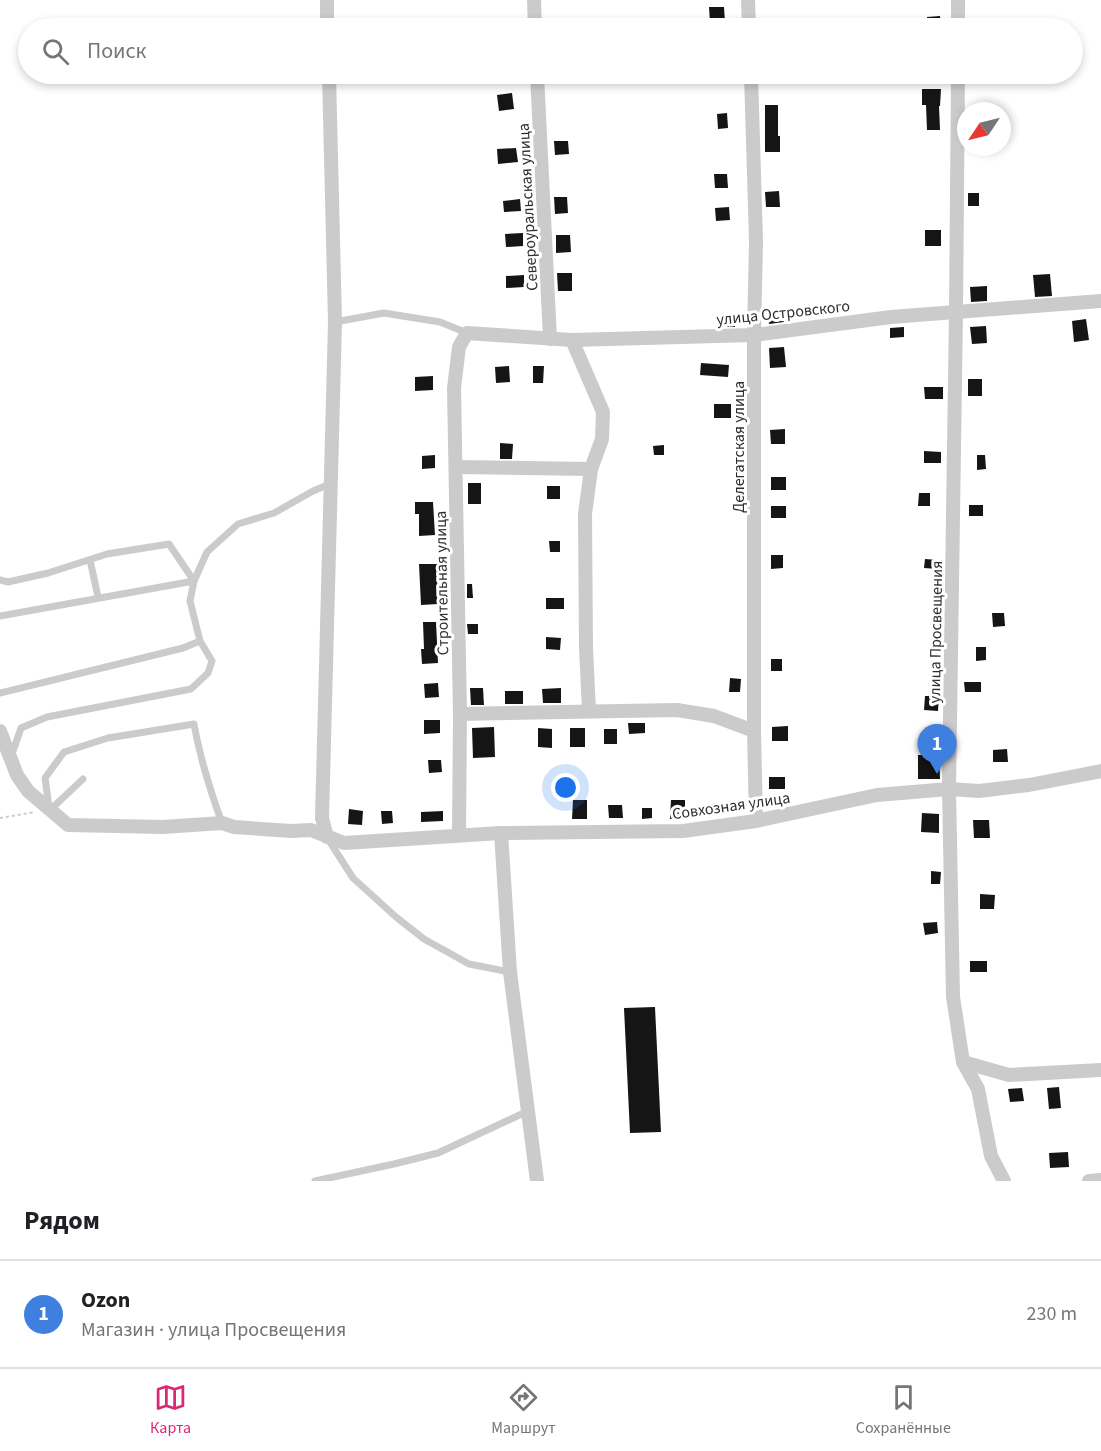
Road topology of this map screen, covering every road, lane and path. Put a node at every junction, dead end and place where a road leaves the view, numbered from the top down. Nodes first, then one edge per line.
1 (327, 0) edge
2 (534, 0) edge
3 (748, 0) edge
4 (958, 0) edge
5 (327, 18) edge
6 (535, 18) edge
7 (749, 18) edge
8 (958, 18) edge
9 (329, 84) edge
10 (537, 84) edge
11 (751, 84) edge
12 (958, 84) edge
13 (1101, 301) edge
14 (957, 312) junction
15 (335, 322) junction
16 (467, 333) junction
17 (754, 335) junction
18 (550, 339) junction
19 (572, 340) junction
20 (456, 467) junction
21 (591, 469) junction
22 (330, 484) junction
23 (90, 560) junction
24 (0, 580) edge
25 (194, 581) junction
26 (98, 597) junction
27 (0, 616) edge
28 (200, 641) junction
29 (0, 693) edge
30 (589, 711) junction
31 (460, 714) junction
32 (0, 731) edge
33 (754, 731) junction
34 (11, 759) junction
35 (1101, 771) edge
36 (83, 779) dead end
37 (949, 789) junction
38 (50, 810) junction
39 (0, 818) edge
40 (756, 821) junction
41 (222, 823) junction
42 (501, 833) junction
43 (459, 835) junction
44 (327, 837) junction
45 (510, 972) junction
46 (963, 1062) junction
47 (1101, 1070) edge
48 (528, 1111) junction
49 (1101, 1180) edge
50 (315, 1181) edge
51 (537, 1181) edge
52 (1004, 1181) edge
53 (1089, 1181) edge

1 - 5 street
2 - 6 street
3 - 7 street
4 - 8 street
9 - 15 street
10 - 18 street, Североуральская улица
11 - 17 street, Делегатская улица
12 - 14 street, улица Просвещения
13 - 14 street, улица Островского
14 - 17 street, улица Островского
14 - 37 street, улица Просвещения
15 - 16 lane
15 - 22 street
16 - 18 street, улица Островского
16 - 20 street, Строительная улица
17 - 19 street, улица Островского
17 - 33 street, Делегатская улица
18 - 19 street, улица Островского
19 - 21 street
20 - 21 street
20 - 31 street, Строительная улица
21 - 30 street
22 - 25 lane
22 - 44 street
23 - 24 lane
23 - 25 lane
23 - 26 lane
25 - 26 lane
25 - 28 lane
26 - 27 lane
28 - 29 lane
28 - 34 lane
30 - 31 street
30 - 33 street
31 - 43 street, Строительная улица
32 - 34 street, Совхозная улица
33 - 40 street, Делегатская улица
34 - 38 street, Совхозная улица
35 - 37 street, Совхозная улица
36 - 38 lane
37 - 40 street, Совхозная улица
37 - 46 street, улица Просвещения
38 - 39 path
38 - 41 street, Совхозная улица
38 - 41 lane
40 - 42 street, Совхозная улица
41 - 44 street, Совхозная улица
42 - 43 street, Совхозная улица
42 - 45 street
43 - 44 street, Совхозная улица
44 - 45 lane
45 - 48 street
46 - 47 street
46 - 52 street, улица Просвещения
48 - 50 lane
48 - 51 street
49 - 53 street

